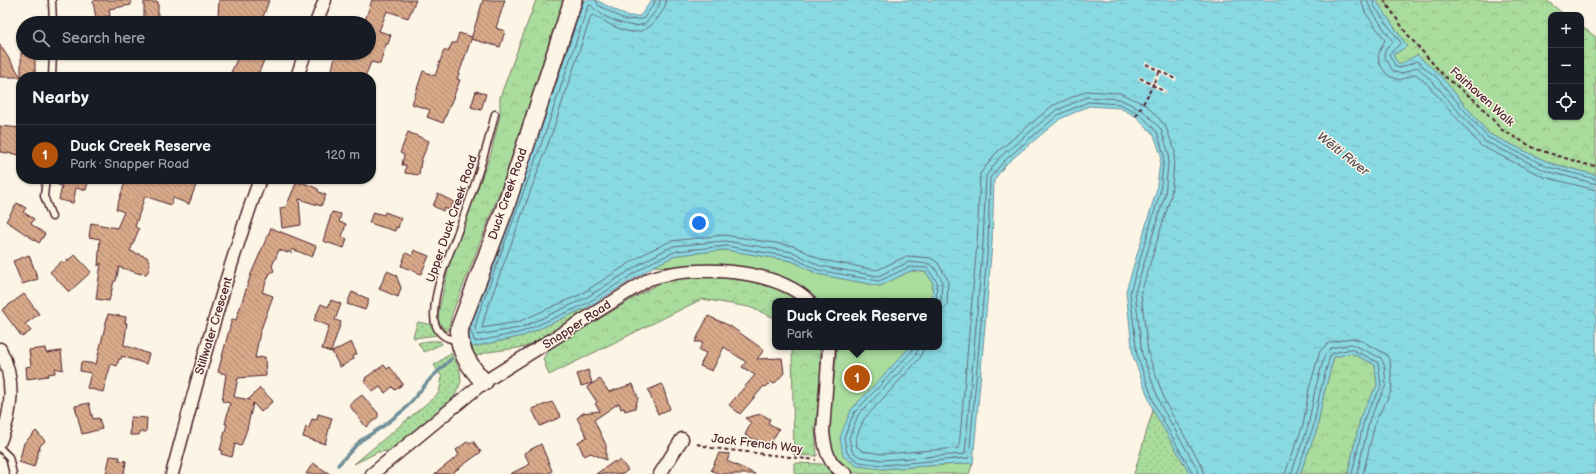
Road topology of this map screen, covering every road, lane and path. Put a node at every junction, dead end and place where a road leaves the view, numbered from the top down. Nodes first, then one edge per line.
1 (52, 0) edge
2 (324, 0) edge
3 (573, 0) edge
4 (1384, 0) edge
5 (53, 16) edge
6 (318, 16) edge
7 (52, 60) edge
8 (303, 60) edge
9 (1146, 64) dead end
10 (1160, 71) junction
11 (52, 72) edge
12 (299, 72) edge
13 (1140, 78) dead end
14 (1175, 79) dead end
15 (1154, 81) junction
16 (1154, 86) junction
17 (1165, 92) dead end
18 (495, 114) dead end
19 (1136, 116) dead end
20 (1596, 166) edge
21 (45, 184) edge
22 (258, 184) edge
23 (52, 217) dead end
24 (806, 298) edge
25 (458, 340) junction
26 (0, 349) edge
27 (829, 350) edge
28 (484, 382) junction
29 (682, 439) dead end
30 (0, 441) edge
31 (697, 444) dead end
32 (0, 448) edge
33 (815, 460) dead end
34 (13, 474) edge
35 (172, 474) edge
36 (372, 474) edge
37 (660, 474) edge
38 (846, 474) edge

1 - 5 lane
2 - 6 street
3 - 25 street, Duck Creek Road
4 - 20 path, Fairhaven Walk
7 - 11 lane
8 - 12 street
9 - 10 path
10 - 14 path
10 - 15 path
13 - 16 path
15 - 16 path
15 - 19 path, bridge
16 - 17 path
18 - 25 lane, Upper Duck Creek Road
21 - 23 lane
22 - 35 street, Stillwater Crescent
24 - 28 street, Snapper Road
25 - 28 street
26 - 30 street
27 - 38 street
28 - 36 street, Snapper Road
29 - 37 street
31 - 33 path, Jack French Way
32 - 34 lane

